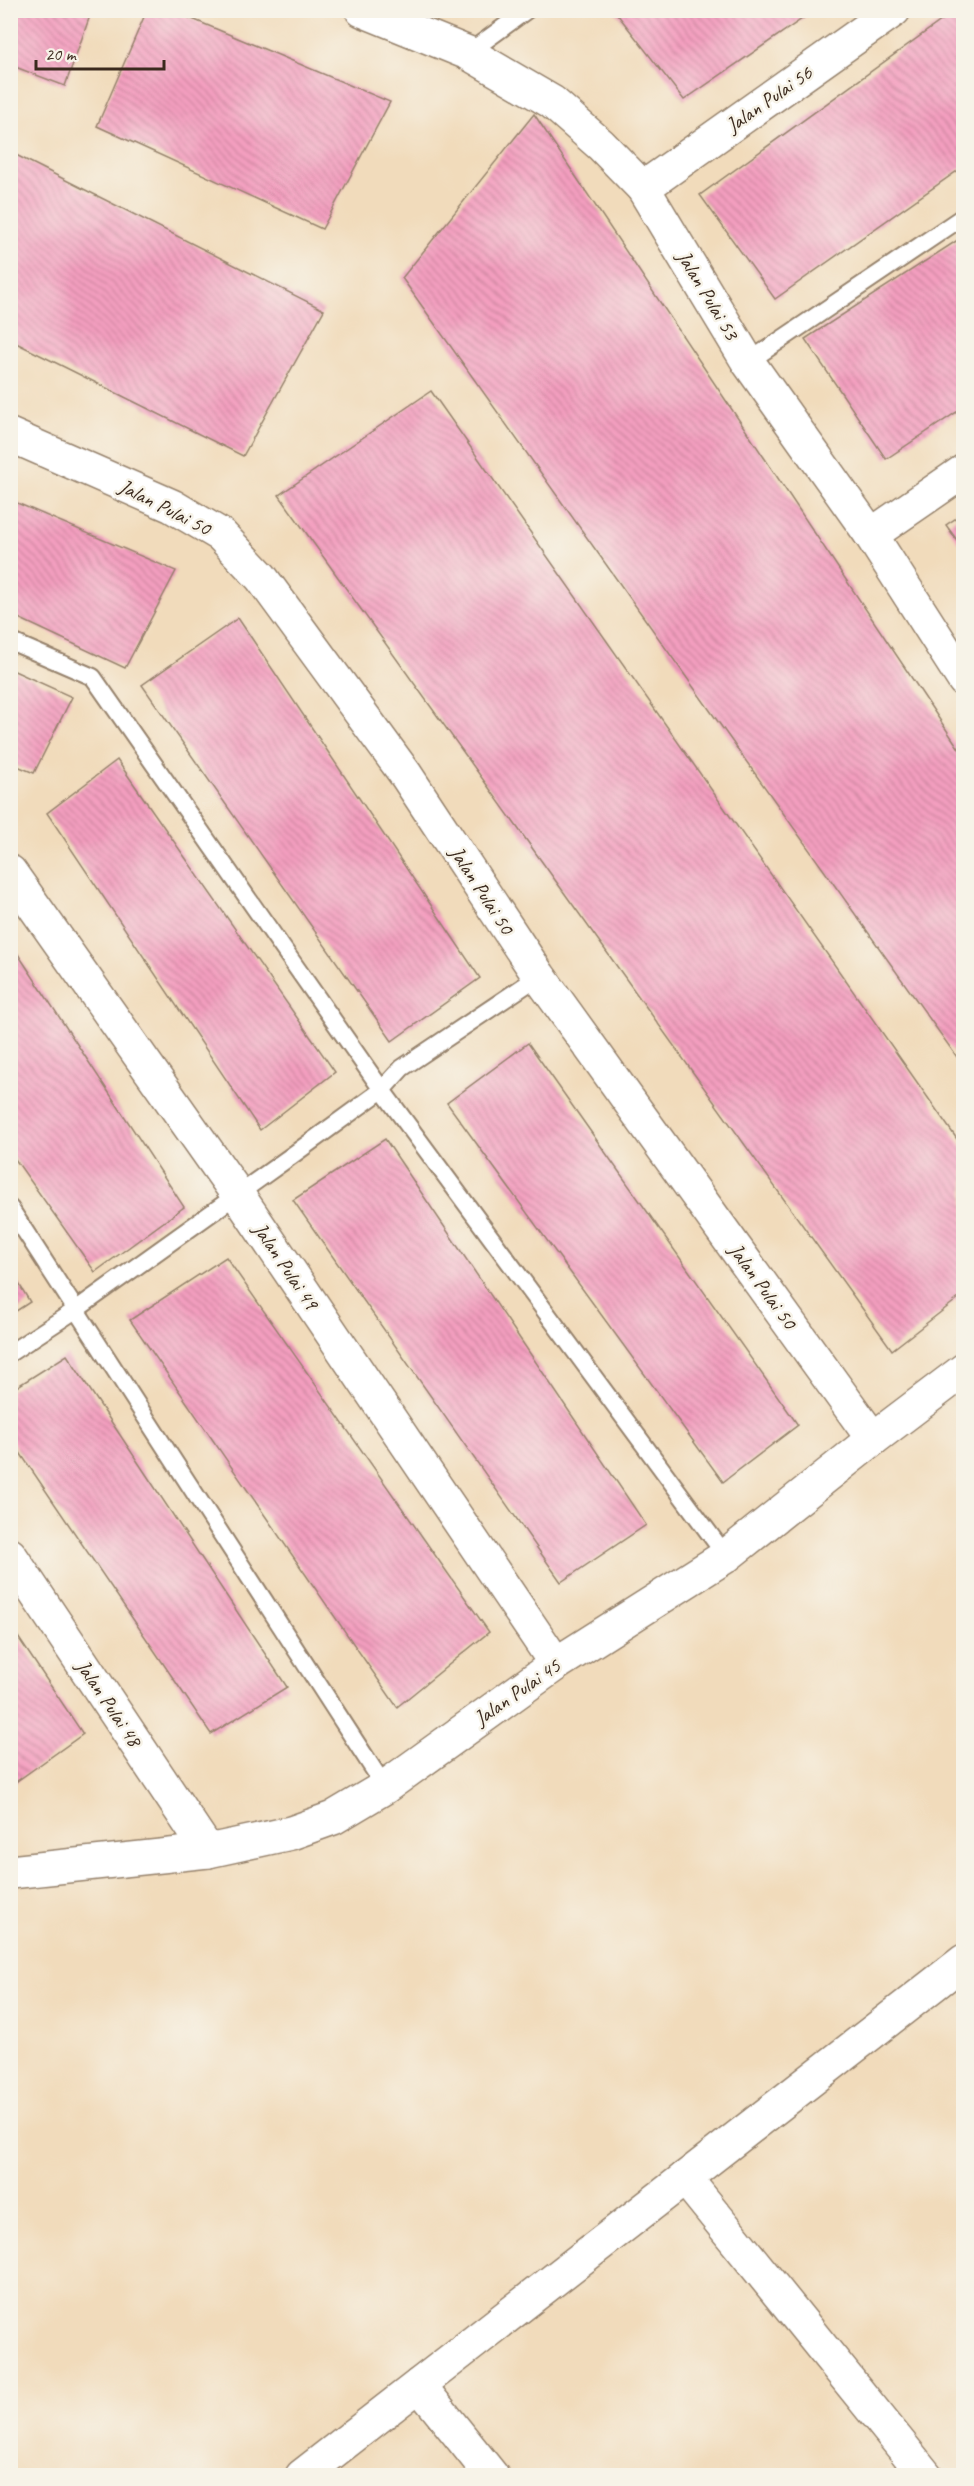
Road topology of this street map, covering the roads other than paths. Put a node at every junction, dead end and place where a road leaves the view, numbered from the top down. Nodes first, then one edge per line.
1 (362, 10) edge
2 (527, 10) edge
3 (894, 10) edge
4 (468, 53) junction
5 (643, 188) junction
6 (963, 216) edge
7 (748, 362) junction
8 (10, 435) edge
9 (963, 471) edge
10 (871, 535) junction
11 (10, 641) edge
12 (963, 680) edge
13 (10, 872) edge
14 (539, 976) junction
15 (382, 1090) junction
16 (238, 1195) junction
17 (10, 1208) edge
18 (77, 1309) junction
19 (10, 1353) edge
20 (963, 1370) edge
21 (873, 1439) junction
22 (10, 1555) edge
23 (726, 1556) junction
24 (556, 1664) junction
25 (385, 1786) junction
26 (208, 1851) junction
27 (10, 1872) edge
28 (963, 1961) edge
29 (685, 2178) junction
30 (419, 2385) junction
31 (302, 2475) edge
32 (492, 2475) edge
33 (926, 2475) edge

1 - 4 street, Jalan Pulai 53
2 - 4 lane
3 - 5 street, Jalan Pulai 56
4 - 5 street, Jalan Pulai 53
5 - 7 street, Jalan Pulai 53
6 - 7 lane
7 - 10 street, Jalan Pulai 53
8 - 14 street, Jalan Pulai 50
9 - 10 street
10 - 12 street, Jalan Pulai 53
11 - 15 lane
13 - 16 street, Jalan Pulai 49
14 - 15 lane
14 - 21 street, Jalan Pulai 50
15 - 16 lane
15 - 23 lane
16 - 18 lane
16 - 24 street, Jalan Pulai 49
17 - 18 lane
18 - 19 lane
18 - 25 lane
20 - 21 street, Jalan Pulai 45
21 - 23 street, Jalan Pulai 45
22 - 26 street, Jalan Pulai 48
23 - 24 street, Jalan Pulai 45
24 - 25 street, Jalan Pulai 45
25 - 26 street, Jalan Pulai 45
26 - 27 street, Jalan Pulai 45
28 - 29 street
29 - 30 street
29 - 33 street
30 - 31 street
30 - 32 street

